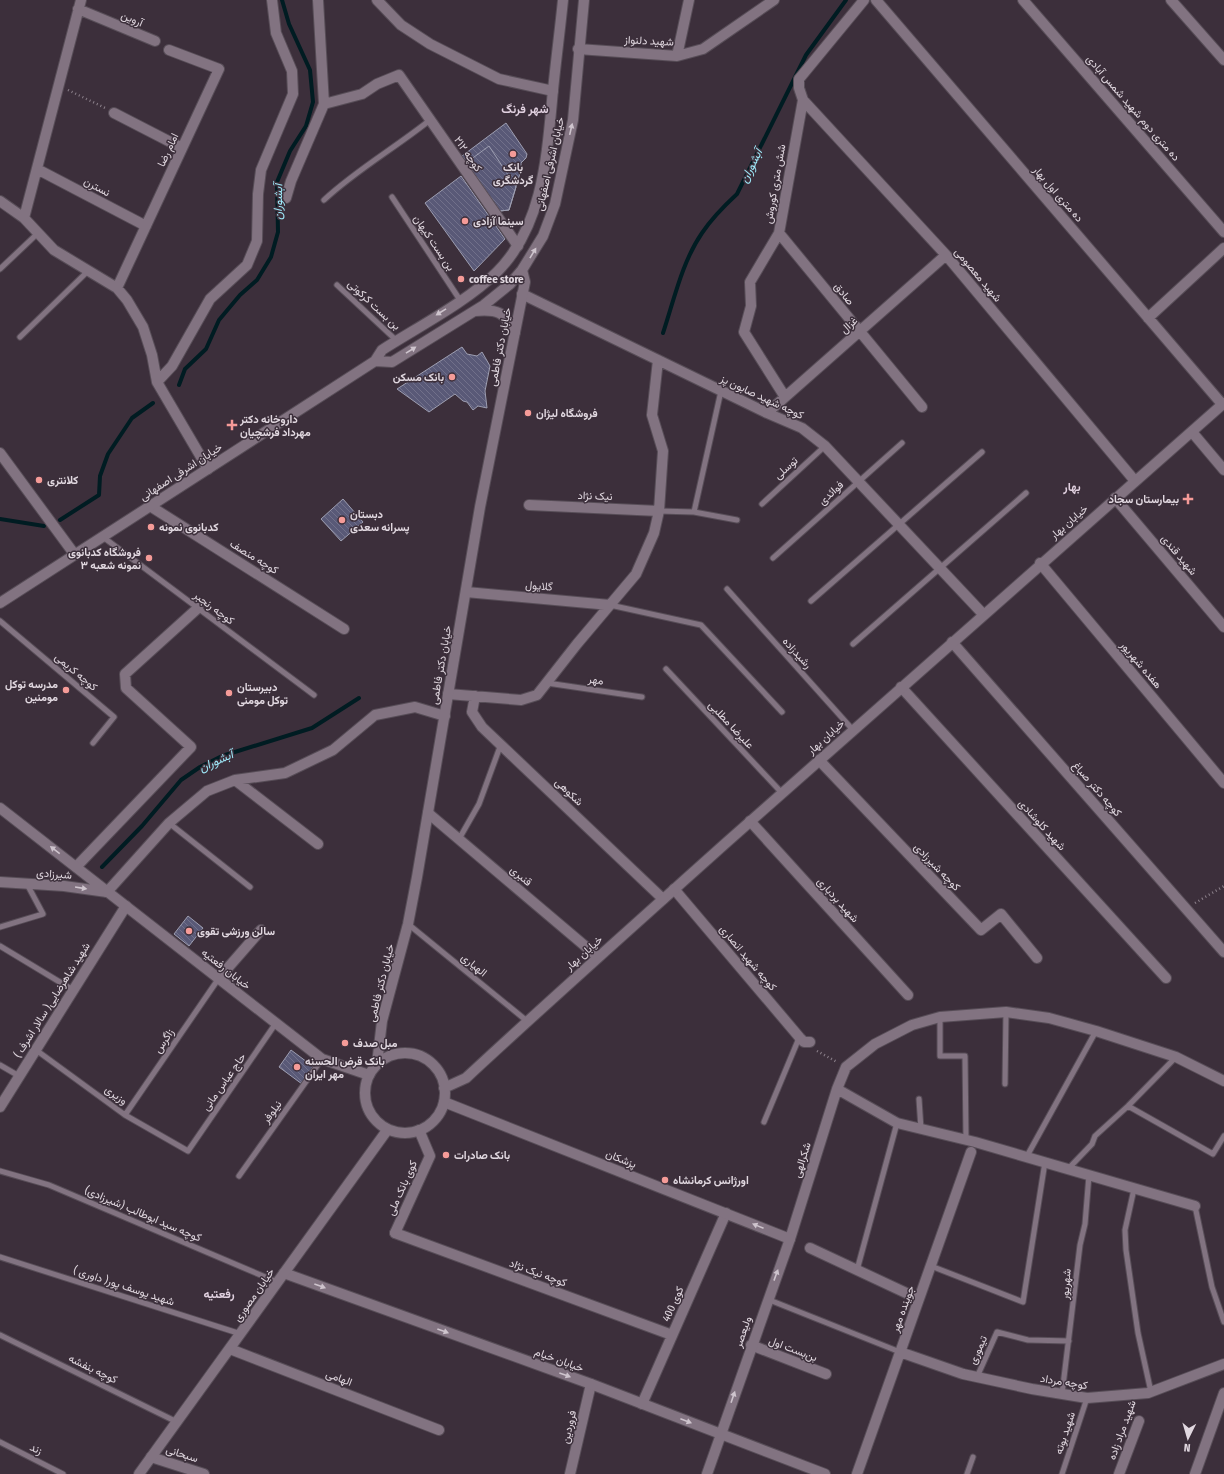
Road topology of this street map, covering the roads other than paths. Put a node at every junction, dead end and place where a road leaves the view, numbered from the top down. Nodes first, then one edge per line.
1 (272, 0) edge
2 (318, 0) edge
3 (377, 0) edge
4 (563, 0) edge
5 (584, 0) edge
6 (689, 0) edge
7 (774, 0) edge
8 (864, 0) edge
9 (876, 0) edge
10 (1023, 0) edge
11 (1171, 0) edge
12 (80, 4) edge
13 (155, 41) dead end
14 (578, 49) junction
15 (169, 50) dead end
16 (677, 56) junction
17 (1224, 60) edge
18 (553, 91) junction
19 (803, 100) junction
20 (324, 104) junction
21 (114, 113) road end
22 (430, 120) junction
23 (182, 148) junction
24 (37, 169) junction
25 (392, 197) dead end
26 (286, 198) dead end
27 (324, 200) dead end
28 (0, 201) edge
29 (24, 218) junction
30 (146, 226) junction
31 (1224, 232) edge
32 (38, 233) junction
33 (779, 233) junction
34 (518, 246) junction
35 (1224, 248) edge
36 (946, 255) junction
37 (0, 269) edge
38 (522, 270) junction
39 (88, 271) junction
40 (337, 285) dead end
41 (117, 288) junction
42 (522, 294) junction
43 (460, 300) junction
44 (473, 311) junction
45 (1148, 318) junction
46 (860, 331) junction
47 (515, 333) junction
48 (20, 337) dead end
49 (397, 340) junction
50 (658, 360) junction
51 (375, 361) junction
52 (157, 382) junction
53 (721, 391) junction
54 (785, 397) junction
55 (1223, 404) edge
56 (922, 407) dead end
57 (767, 413) junction
58 (1192, 432) junction
59 (902, 443) dead end
60 (825, 446) junction
61 (982, 452) dead end
62 (0, 453) edge
63 (208, 469) junction
64 (1224, 470) edge
65 (1135, 481) junction
66 (859, 482) junction
67 (1026, 493) dead end
68 (1115, 498) junction
69 (762, 504) dead end
70 (529, 505) dead end
71 (150, 506) junction
72 (659, 511) junction
73 (694, 512) junction
74 (737, 520) dead end
75 (900, 525) junction
76 (103, 537) junction
77 (75, 555) junction
78 (773, 558) dead end
79 (1040, 563) junction
80 (940, 569) junction
81 (727, 589) dead end
82 (466, 592) junction
83 (811, 601) dead end
84 (0, 603) edge
85 (610, 605) junction
86 (198, 608) junction
87 (983, 614) junction
88 (0, 621) edge
89 (1224, 627) edge
90 (344, 629) dead end
91 (952, 642) junction
92 (853, 644) dead end
93 (666, 669) dead end
94 (547, 683) junction
95 (900, 688) junction
96 (448, 694) junction
97 (314, 695) dead end
98 (474, 696) junction
99 (642, 697) dead end
100 (782, 712) dead end
101 (445, 716) junction
102 (853, 730) junction
103 (93, 743) dead end
104 (501, 744) junction
105 (819, 760) junction
106 (235, 780) junction
107 (1224, 783) edge
108 (782, 793) junction
109 (0, 808) edge
110 (428, 813) junction
111 (750, 821) junction
112 (169, 824) junction
113 (459, 839) junction
114 (318, 844) dead end
115 (76, 866) junction
116 (0, 882) edge
117 (27, 884) junction
118 (250, 887) dead end
119 (674, 889) junction
120 (107, 892) junction
121 (663, 899) junction
122 (126, 906) junction
123 (408, 924) junction
124 (0, 927) edge
125 (261, 930) dead end
126 (1, 948) edge
127 (1224, 952) edge
128 (598, 957) junction
129 (1037, 958) dead end
130 (219, 978) junction
131 (1166, 978) dead end
132 (73, 990) junction
133 (908, 995) dead end
134 (1006, 1012) junction
135 (940, 1017) junction
136 (527, 1021) junction
137 (276, 1023) junction
138 (1096, 1032) junction
139 (805, 1041) joint
140 (35, 1049) junction
141 (1176, 1057) junction
142 (322, 1059) junction
143 (378, 1064) junction
144 (0, 1065) edge
145 (19, 1076) junction
146 (369, 1076) junction
147 (1224, 1080) edge
148 (1005, 1084) dead end
149 (444, 1088) junction
150 (837, 1090) junction
151 (919, 1099) dead end
152 (444, 1102) junction
153 (1128, 1106) junction
154 (0, 1107) edge
155 (125, 1115) junction
156 (764, 1122) dead end
157 (897, 1123) junction
158 (388, 1129) junction
159 (921, 1129) junction
160 (419, 1130) junction
161 (1224, 1136) edge
162 (966, 1139) junction
163 (188, 1152) joint
164 (971, 1152) dead end
165 (1027, 1156) junction
166 (1045, 1162) junction
167 (1068, 1169) junction
168 (0, 1171) edge
169 (1088, 1175) junction
170 (238, 1176) dead end
171 (1134, 1188) junction
172 (1195, 1206) joint
173 (726, 1213) junction
174 (395, 1233) joint
175 (790, 1239) junction
176 (810, 1248) dead end
177 (0, 1257) edge
178 (931, 1266) junction
179 (857, 1270) junction
180 (284, 1273) junction
181 (276, 1282) junction
182 (767, 1299) junction
183 (919, 1299) junction
184 (1224, 1322) edge
185 (241, 1334) junction
186 (0, 1335) edge
187 (672, 1335) junction
188 (1069, 1341) junction
189 (751, 1345) junction
190 (230, 1348) junction
191 (900, 1352) junction
192 (1224, 1364) edge
193 (826, 1374) dead end
194 (977, 1377) junction
195 (590, 1384) junction
196 (1151, 1392) junction
197 (1224, 1393) edge
198 (1062, 1394) junction
199 (1087, 1398) junction
200 (642, 1404) junction
201 (1139, 1421) dead end
202 (177, 1422) junction
203 (439, 1430) dead end
204 (721, 1434) junction
205 (0, 1442) edge
206 (152, 1457) junction
207 (974, 1458) dead end
208 (63, 1474) edge
209 (139, 1474) edge
210 (204, 1474) edge
211 (570, 1474) edge
212 (706, 1474) edge
213 (825, 1474) edge
214 (857, 1474) edge
215 (967, 1474) edge
216 (1062, 1474) edge
217 (1119, 1474) edge
218 (1195, 1474) edge

1 - 52 street
2 - 20 street
3 - 18 street
4 - 18 street, خیابان اشرفی اصفهانی
5 - 14 street, خیابان اشرفی اصفهانی
6 - 16 street
7 - 16 street, شهید دلنواز
8 - 19 street, شهید معصومی
9 - 45 street, ده متری اول بهار
10 - 31 street, ده متری دوم شهید شمس آبادی
11 - 17 street
12 - 13 street, آروین
12 - 24 street
14 - 16 street, شهید دلنواز
38 -> 14 street, خیابان اشرفی اصفهانی
15 - 23 street, امام رضا
18 - 34 street, خیابان اشرفی اصفهانی
19 - 33 street, شش متری کوروش
19 - 36 street, شهید معصومی
20 - 22 street, کوچه ۲۱۲
20 - 26 street
21 - 23 street
22 - 27 lane
22 - 34 street, کوچه ۲۱۲
23 - 30 street, امام رضا
24 - 29 street
24 - 30 street, نسترن
25 - 43 lane, بن بست کیهان
28 - 29 street
29 - 32 street
30 - 41 street, امام رضا
32 - 37 lane
32 - 39 street
33 - 46 street, صادق
33 - 54 street, شش متری کوروش
34 - 43 street, خیابان اشرفی اصفهانی
35 - 45 street
36 - 46 street, غزال
36 - 65 street, شهید معصومی
38 - 42 street, خیابان دکتر فاطمی
38 - 44 street, خیابان اشرفی اصفهانی
39 - 41 street
39 - 48 lane
40 - 49 lane, بن بست کرکوتی
41 - 52 street
42 - 47 street, خیابان دکتر فاطمی
42 - 50 street, کوچه شهید صابون پز
43 -> 49 street, خیابان اشرفی اصفهانی
44 - 47 street
51 -> 44 street, خیابان اشرفی اصفهانی
45 - 55 street, ده متری اول بهار
46 - 54 street, غزال
46 - 56 street, صادق
47 - 82 street, خیابان دکتر فاطمی
49 - 51 street, خیابان اشرفی اصفهانی
50 - 53 street, کوچه شهید صابون پز
50 - 72 street
51 - 63 street, خیابان اشرفی اصفهانی
52 - 63 street
53 - 57 street, کوچه شهید صابون پز
53 - 73 lane
54 - 57 street, غزال
55 - 58 street, خیابان بهار
57 - 60 street, کوچه شهید صابون پز
58 - 64 street
58 - 65 street, خیابان بهار
59 - 66 lane, فوائدی
60 - 66 street, کوچه شهید صابون پز
60 - 69 lane, توسلی
61 - 75 lane
62 - 77 street
63 - 71 street, خیابان اشرفی اصفهانی
65 - 68 street, خیابان بهار
66 - 75 street, کوچه شهید صابون پز
66 - 78 lane, فوائدی
67 - 80 lane
68 - 79 street, خیابان بهار
68 - 89 street, شهید قندی
70 - 72 street, نیک نژاد
71 - 76 street, خیابان اشرفی اصفهانی
71 - 90 street, کوچه منصف
72 - 73 lane
72 - 85 street
73 - 74 lane
75 - 80 street, کوچه شهید صابون پز
75 - 83 lane
76 - 77 street, خیابان اشرفی اصفهانی
76 - 86 lane, کوچه رنجبر
77 - 84 street, خیابان اشرفی اصفهانی
79 - 87 street, خیابان بهار
79 - 107 street, هفده شهریور
80 - 87 street, کوچه شهید صابون پز
80 - 92 lane
81 - 102 lane, رشیدزاده
82 - 85 street, گلایول
82 - 96 street, خیابان دکتر فاطمی
85 - 94 street
85 - 100 lane
86 - 97 lane, کوچه رنجبر
86 - 115 street
87 - 91 street, خیابان بهار
88 - 103 lane, کوچه کریمی
91 - 95 street, خیابان بهار
91 - 127 street, کوچه دکتر صباغ
93 - 108 lane, علیرضا مطلبی
94 - 98 street
94 - 99 lane, مهر
95 - 102 street, خیابان بهار
95 - 131 street, شهید کلوشادی
96 - 98 street
96 - 101 street, خیابان دکتر فاطمی
98 - 104 street, شکوهی
101 - 106 street
101 - 110 street, خیابان دکتر فاطمی
102 - 105 street, خیابان بهار
104 - 113 lane
104 - 121 street, شکوهی
105 - 108 street, خیابان بهار
105 - 129 street, کوچه شیرزادی
106 - 112 street
106 - 114 street
108 - 111 street, خیابان بهار
115 -> 109 street, خیابان رفعتیه
110 - 113 street, قنبری
110 - 123 street, خیابان دکتر فاطمی
111 - 119 street, خیابان بهار
111 - 133 street, شهید بردباری
112 - 118 lane
112 - 120 street
113 - 128 street, قنبری
115 - 120 street, خیابان رفعتیه
116 - 117 street, شیرزادی
117 -> 120 street, شیرزادی
117 - 124 lane
119 - 121 street, خیابان بهار
119 - 139 street, کوچه شهید انصاری
120 - 122 street, خیابان رفعتیه
121 - 128 street, خیابان بهار
122 - 130 street, خیابان رفعتیه
122 - 132 street, شهید شاهرضایی( سالار اشرف )
123 - 136 lane, الهیاری
123 - 143 street, خیابان دکتر فاطمی
125 - 130 street
126 - 132 lane
128 - 136 street, خیابان بهار
130 - 137 street, خیابان رفعتیه
130 - 155 lane, زاگرس
132 - 140 street, شهید شاهرضایی( سالار اشرف )
134 - 135 street
134 - 138 street
134 - 148 lane
135 - 150 street, شکرالهی
135 - 162 lane
136 - 149 street, خیابان بهار
137 - 142 street, خیابان رفعتیه
137 - 163 lane, حاج عباس مانی
138 - 141 street
138 - 165 lane
139 - 156 lane
140 - 145 street, شهید شاهرضایی( سالار اشرف )
140 - 155 lane, وزیری
141 - 147 street
141 - 153 lane
142 - 146 street, خیابان رفعتیه
142 - 170 lane, نیلوفر
143 - 146 street
143 - 149 street
144 - 145 lane
145 - 154 street, شهید شاهرضایی( سالار اشرف )
146 - 158 street
149 - 152 street
150 - 157 street
150 - 175 street, شکرالهی
151 - 159 lane
152 - 160 street
152 - 173 street, پزشکان
153 - 161 lane
153 - 167 lane
155 - 163 lane, وزیری
157 - 159 street
157 - 179 lane
158 - 160 street
158 - 180 street, خیابان مصوری
159 - 162 street
160 - 174 street, کوی بانک ملی
162 - 165 street
164 - 178 street, جوینده مهر
165 - 166 street
166 - 167 street
166 - 178 lane
167 - 169 street
168 - 181 lane, کوچه سید ابوطالب (شیرزادی)
169 - 171 street
169 - 188 lane, شهریور
171 - 172 street
171 - 196 lane
172 - 184 lane
175 -> 173 street, پزشکان
173 - 187 street, کوی 400
174 - 187 street, کوچه نیک نژاد
182 -> 175 street, ولیعصر
176 - 179 street
177 - 185 lane, شهید یوسف پور( داوری )
178 - 183 street, جوینده مهر
179 - 183 street
180 - 181 street, خیابان مصوری
180 -> 195 street, خیابان خیام
181 - 185 street, خیابان مصوری
182 - 189 street, ولیعصر
182 - 191 lane
183 - 191 street, جوینده مهر
185 - 190 street, خیابان مصوری
186 - 202 lane, کوچه بنفشه
187 - 200 street, کوی 400
188 - 194 lane, تیموری
188 - 198 lane, شهریور
189 - 193 street, بن‌بست اول
204 -> 189 street, ولیعصر
190 - 202 street, خیابان مصوری
190 - 203 street, الهامی
191 - 194 street, کوچه مرداد
191 - 214 street, جوینده مهر
192 - 196 street, کوچه مرداد
194 - 198 street, کوچه مرداد
195 - 200 street, خیابان خیام
195 - 211 street, فروردین
196 - 199 street, کوچه مرداد
197 - 218 street
198 - 199 street, کوچه مرداد
199 - 216 lane, شهید بوته
200 -> 204 street, خیابان خیام
201 - 217 street, شهید مراد زاده
202 - 206 street, خیابان مصوری
204 - 212 street, ولیعصر
204 - 213 street, خیابان خیام
205 - 208 lane, زند
206 - 209 street, خیابان مصوری
206 - 210 street, سبحانی
207 - 215 lane

